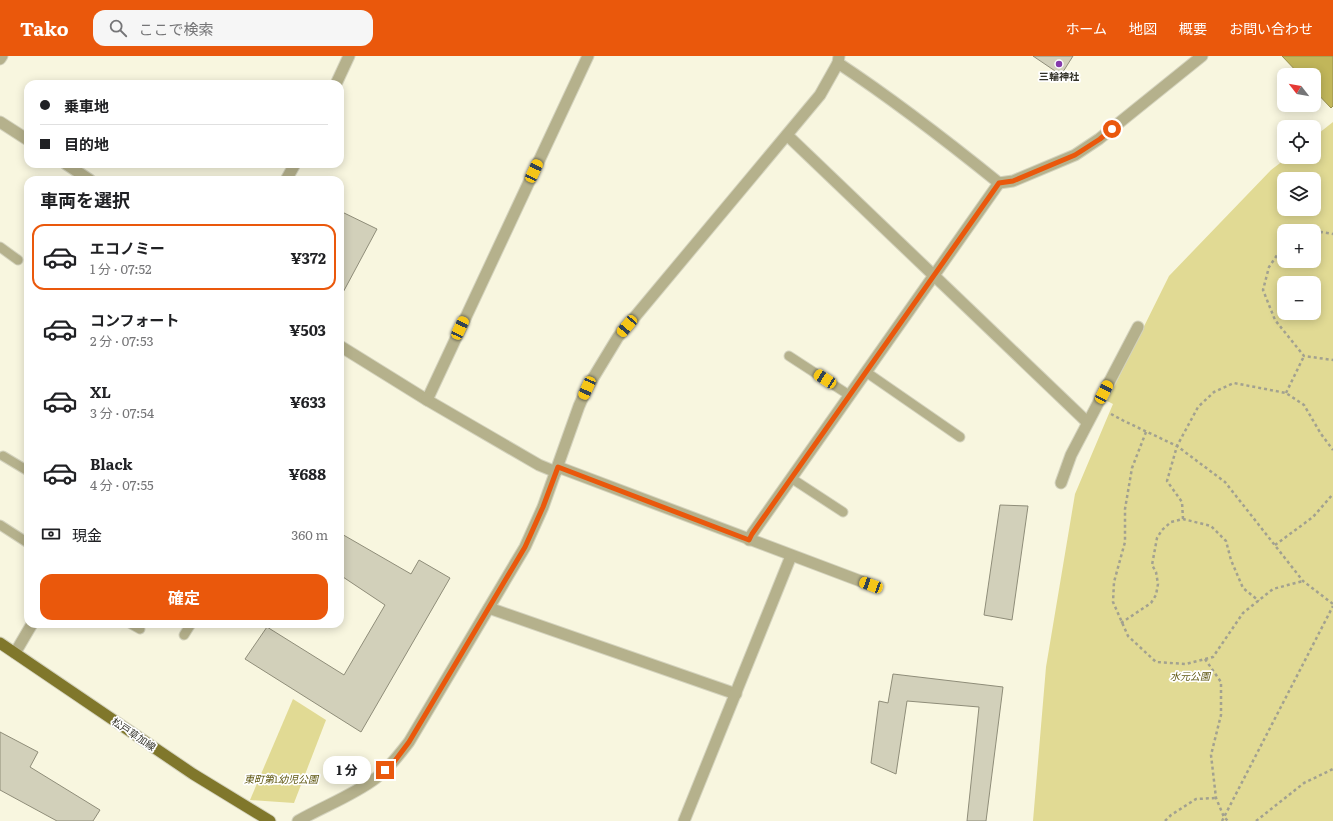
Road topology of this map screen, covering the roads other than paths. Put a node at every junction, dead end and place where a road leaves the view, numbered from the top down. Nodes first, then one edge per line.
1 (2, 56) edge
2 (349, 56) edge
3 (588, 56) edge
4 (1202, 56) edge
5 (0, 59) edge
6 (839, 60) edge
7 (338, 80) edge
8 (0, 122) edge
9 (787, 135) junction
10 (24, 137) edge
11 (72, 168) edge
12 (84, 176) edge
13 (999, 183) junction
14 (0, 247) edge
15 (18, 260) dead end
16 (933, 276) junction
17 (1138, 327) dead end
18 (344, 348) edge
19 (789, 356) dead end
20 (866, 372) junction
21 (849, 395) junction
22 (427, 400) junction
23 (1087, 422) junction
24 (960, 437) dead end
25 (3, 456) dead end
26 (24, 469) edge
27 (557, 469) junction
28 (791, 478) junction
29 (1061, 483) dead end
30 (843, 512) dead end
31 (0, 525) edge
32 (24, 540) edge
33 (749, 540) junction
34 (791, 556) junction
35 (871, 585) dead end
36 (489, 608) junction
37 (30, 628) edge
38 (137, 628) edge
39 (188, 628) edge
40 (140, 630) dead end
41 (184, 634) dead end
42 (0, 643) edge
43 (15, 654) junction
44 (736, 694) junction
45 (270, 821) edge
46 (298, 821) edge
47 (684, 821) edge

1 - 5 street
2 - 7 street
3 - 22 street
4 - 13 street
6 - 9 street
6 - 13 street
8 - 10 street
9 - 16 street
9 - 27 street
11 - 12 street
13 - 16 street
14 - 15 lane
16 - 20 street
16 - 23 street
17 - 23 street
18 - 22 street
19 - 21 lane
20 - 21 street
20 - 24 lane
21 - 28 street
22 - 27 street
23 - 29 street
25 - 26 lane
27 - 33 street
27 - 36 street
28 - 30 lane
28 - 33 street
31 - 32 lane
33 - 34 street
34 - 35 street
34 - 44 street
36 - 44 street
36 - 46 street
37 - 43 street
38 - 40 lane
39 - 41 lane
42 - 43 main road, 松戸草加線
43 - 45 main road, 松戸草加線
44 - 47 street

